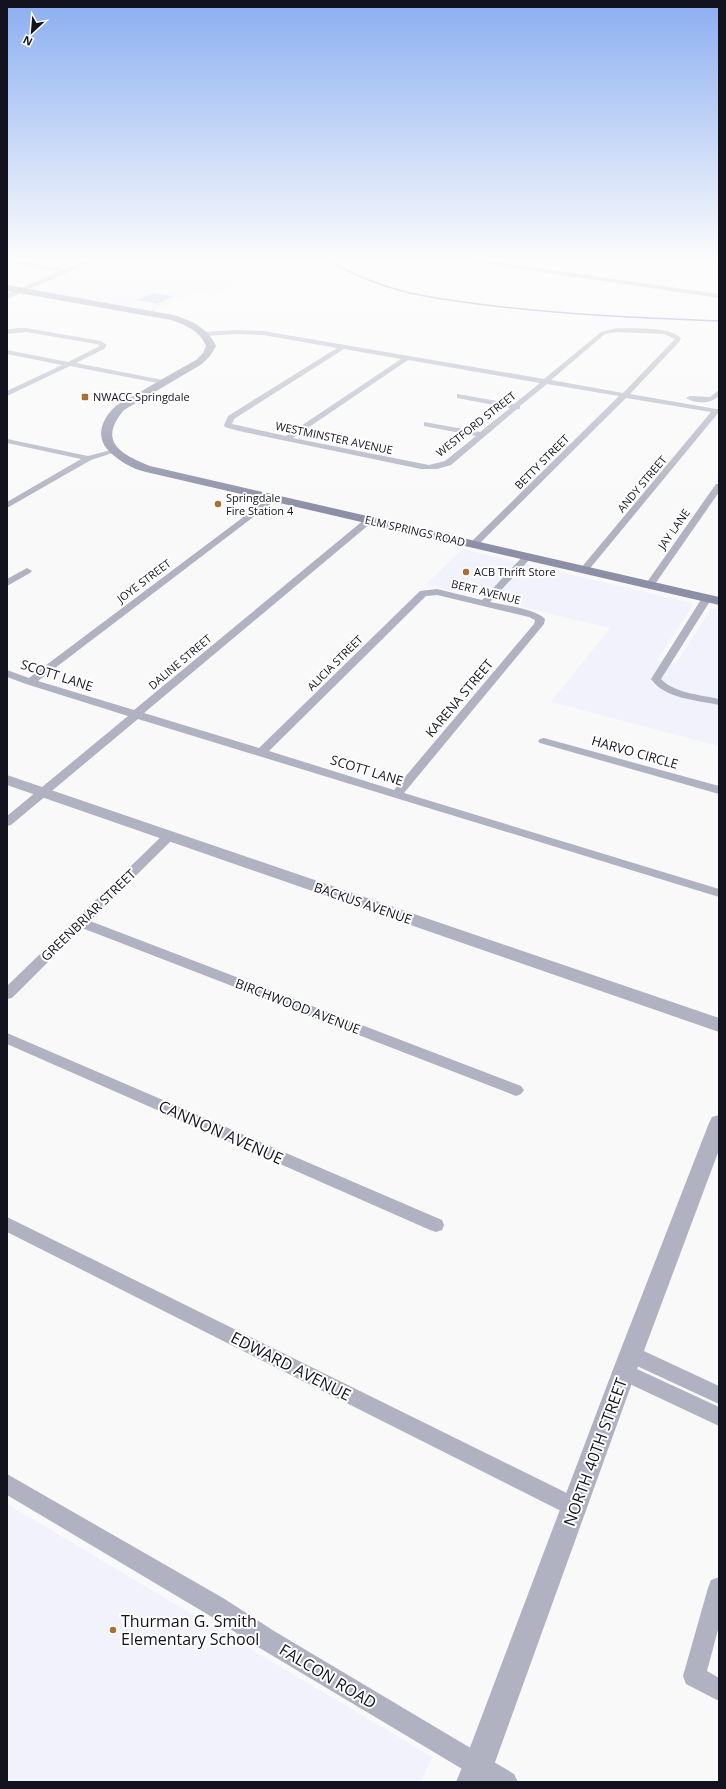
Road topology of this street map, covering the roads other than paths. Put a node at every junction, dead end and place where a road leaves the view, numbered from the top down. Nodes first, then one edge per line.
1 (100, 342) edge
2 (210, 342) edge
3 (316, 342) edge
4 (593, 342) edge
5 (676, 342) edge
6 (343, 347) junction
7 (7, 352) edge
8 (406, 358) junction
9 (70, 364) junction
10 (547, 381) junction
11 (163, 382) junction
12 (7, 385) edge
13 (21, 387) junction
14 (7, 394) edge
15 (625, 395) junction
16 (718, 395) edge
17 (460, 396) dead end
18 (674, 404) junction
19 (517, 406) junction
20 (427, 424) dead end
21 (482, 435) junction
22 (287, 439) junction
23 (7, 441) edge
24 (114, 451) junction
25 (88, 458) junction
26 (436, 467) joint
27 (719, 486) edge
28 (273, 499) junction
29 (7, 505) edge
30 (368, 521) junction
31 (473, 545) junction
32 (527, 557) junction
33 (584, 570) junction
34 (27, 571) dead end
35 (7, 583) edge
36 (650, 585) junction
37 (426, 592) joint
38 (713, 599) edge
39 (483, 604) junction
40 (540, 619) joint
41 (7, 672) edge
42 (30, 682) junction
43 (719, 702) edge
44 (137, 714) junction
45 (544, 741) dead end
46 (262, 752) junction
47 (7, 780) edge
48 (719, 790) edge
49 (42, 792) junction
50 (397, 794) junction
51 (7, 822) edge
52 (169, 836) junction
53 (719, 893) edge
54 (81, 923) junction
55 (7, 994) edge
56 (719, 1025) edge
57 (7, 1038) edge
58 (516, 1090) dead end
59 (719, 1123) edge
60 (7, 1224) edge
61 (436, 1226) dead end
62 (628, 1363) junction
63 (719, 1395) edge
64 (719, 1417) edge
65 (7, 1484) edge
66 (574, 1507) junction
67 (719, 1588) edge
68 (719, 1690) edge
69 (475, 1774) edge
70 (506, 1782) edge

1 - 9 street
2 - 11 main road
3 - 6 street
4 - 10 street, WESTFORD STREET
5 - 15 street, WESTFORD STREET
6 - 8 street
6 - 22 street, WESTMINSTER AVENUE
7 - 9 street
8 - 10 street
8 - 22 street
9 - 11 street
9 - 13 street
10 - 15 street
10 - 19 street, WESTFORD STREET
11 - 24 main road
12 - 13 street
13 - 14 street
15 - 18 street
15 - 31 street, BETTY STREET
16 - 18 street
17 - 19 street
18 - 33 street, ANDY STREET
19 - 21 street, WESTFORD STREET
20 - 21 street
21 - 26 street, WESTFORD STREET
22 - 26 street, WESTMINSTER AVENUE
23 - 25 street
24 - 25 street
24 - 28 main road, ELM SPRINGS ROAD
25 - 29 street
27 - 36 street, JAY LANE
28 - 30 main road, ELM SPRINGS ROAD
28 - 42 street, JOYE STREET
30 - 31 main road, ELM SPRINGS ROAD
30 - 44 street, DALINE STREET
31 - 32 main road, ELM SPRINGS ROAD
32 - 33 main road, ELM SPRINGS ROAD
32 - 39 street
33 - 36 main road, ELM SPRINGS ROAD
34 - 35 street
36 - 38 main road, ELM SPRINGS ROAD
37 - 39 street, BERT AVENUE
37 - 46 street, ALICIA STREET
38 - 43 street
39 - 40 street, BERT AVENUE
40 - 50 street, KARENA STREET
41 - 42 street, SCOTT LANE
42 - 44 street, SCOTT LANE
44 - 46 street, SCOTT LANE
44 - 49 street, DALINE STREET
45 - 48 street, HARVO CIRCLE
46 - 50 street, SCOTT LANE
47 - 49 street, BACKUS AVENUE
49 - 51 street, DALINE STREET
49 - 52 street, BACKUS AVENUE
50 - 53 street, SCOTT LANE
52 - 54 street, GREENBRIAR STREET
52 - 56 street, BACKUS AVENUE
54 - 55 street, GREENBRIAR STREET
54 - 58 street, BIRCHWOOD AVENUE
57 - 61 street, CANNON AVENUE
59 - 62 street, NORTH 40TH STREET
60 - 66 street, EDWARD AVENUE
62 - 63 street
62 - 64 street
62 - 66 street, NORTH 40TH STREET
65 - 69 street, FALCON ROAD
66 - 69 street, NORTH 40TH STREET
67 - 68 street
69 - 70 street, FALCON ROAD

